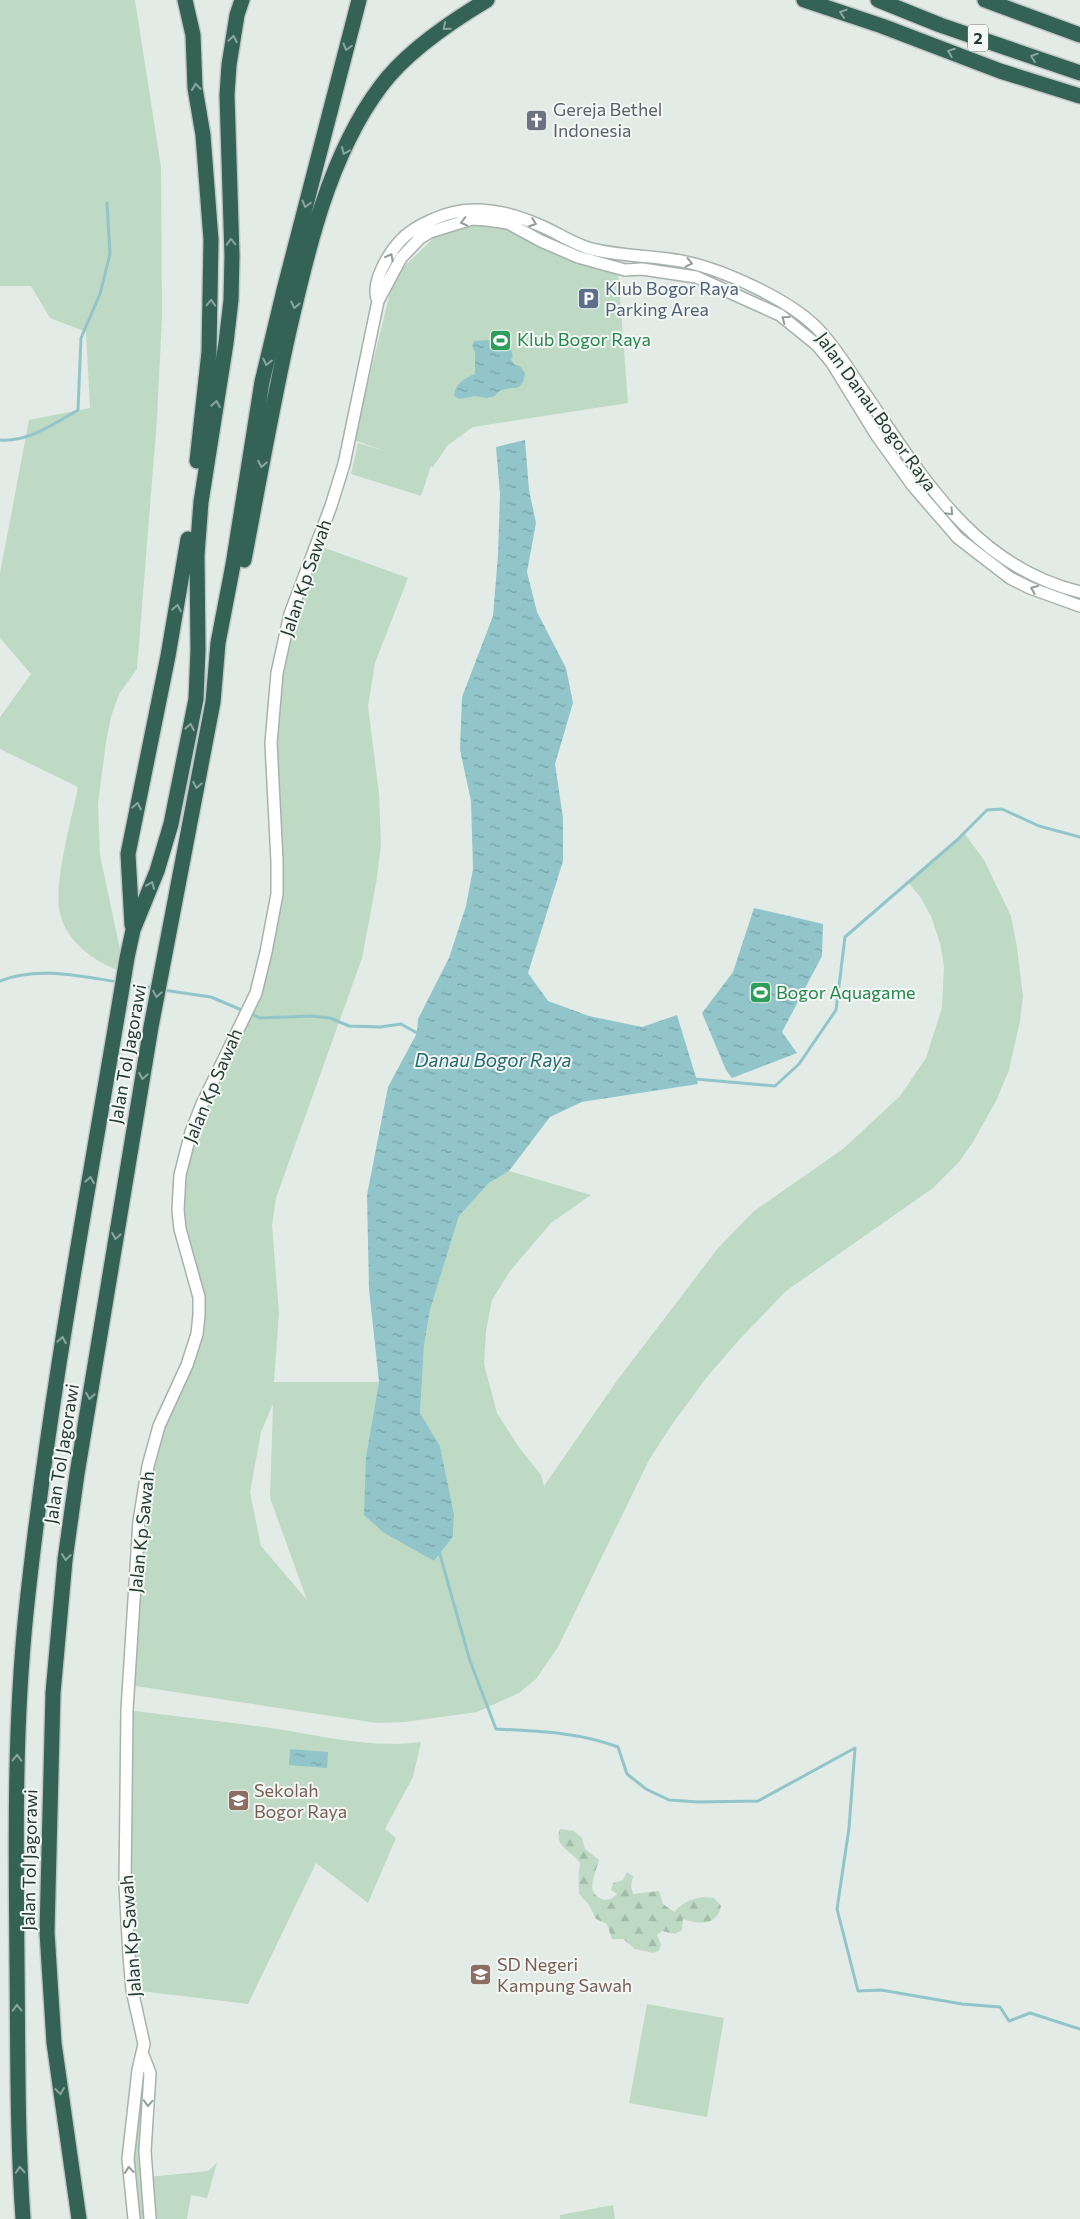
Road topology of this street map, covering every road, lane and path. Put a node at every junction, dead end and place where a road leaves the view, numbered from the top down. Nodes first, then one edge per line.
1 (185, 0) edge
2 (242, 0) edge
3 (360, 0) edge
4 (487, 0) edge
5 (804, 0) edge
6 (878, 0) edge
7 (985, 0) edge
8 (1080, 35) edge
9 (1080, 74) edge
10 (1080, 96) edge
11 (378, 302) junction
12 (1080, 592) edge
13 (1080, 606) edge
14 (213, 702) junction
15 (133, 930) junction
16 (143, 2055) junction
17 (23, 2219) edge
18 (79, 2219) edge
19 (134, 2219) edge
20 (150, 2219) edge

15 -> 1 highway
15 -> 2 highway
3 -> 14 highway
4 -> 14 highway
10 -> 5 highway
9 -> 6 highway, 2
7 - 8 highway, 2
11 -> 12 street, Jalan Danau Bogor Raya
13 -> 11 street, Jalan Danau Bogor Raya
11 - 16 street, Jalan Kp Sawah
14 -> 18 highway, Jalan Tol Jagorawi
17 -> 15 highway, Jalan Tol Jagorawi
19 -> 16 street, Jalan Kp Sawah
16 -> 20 street, Jalan Kp Sawah

